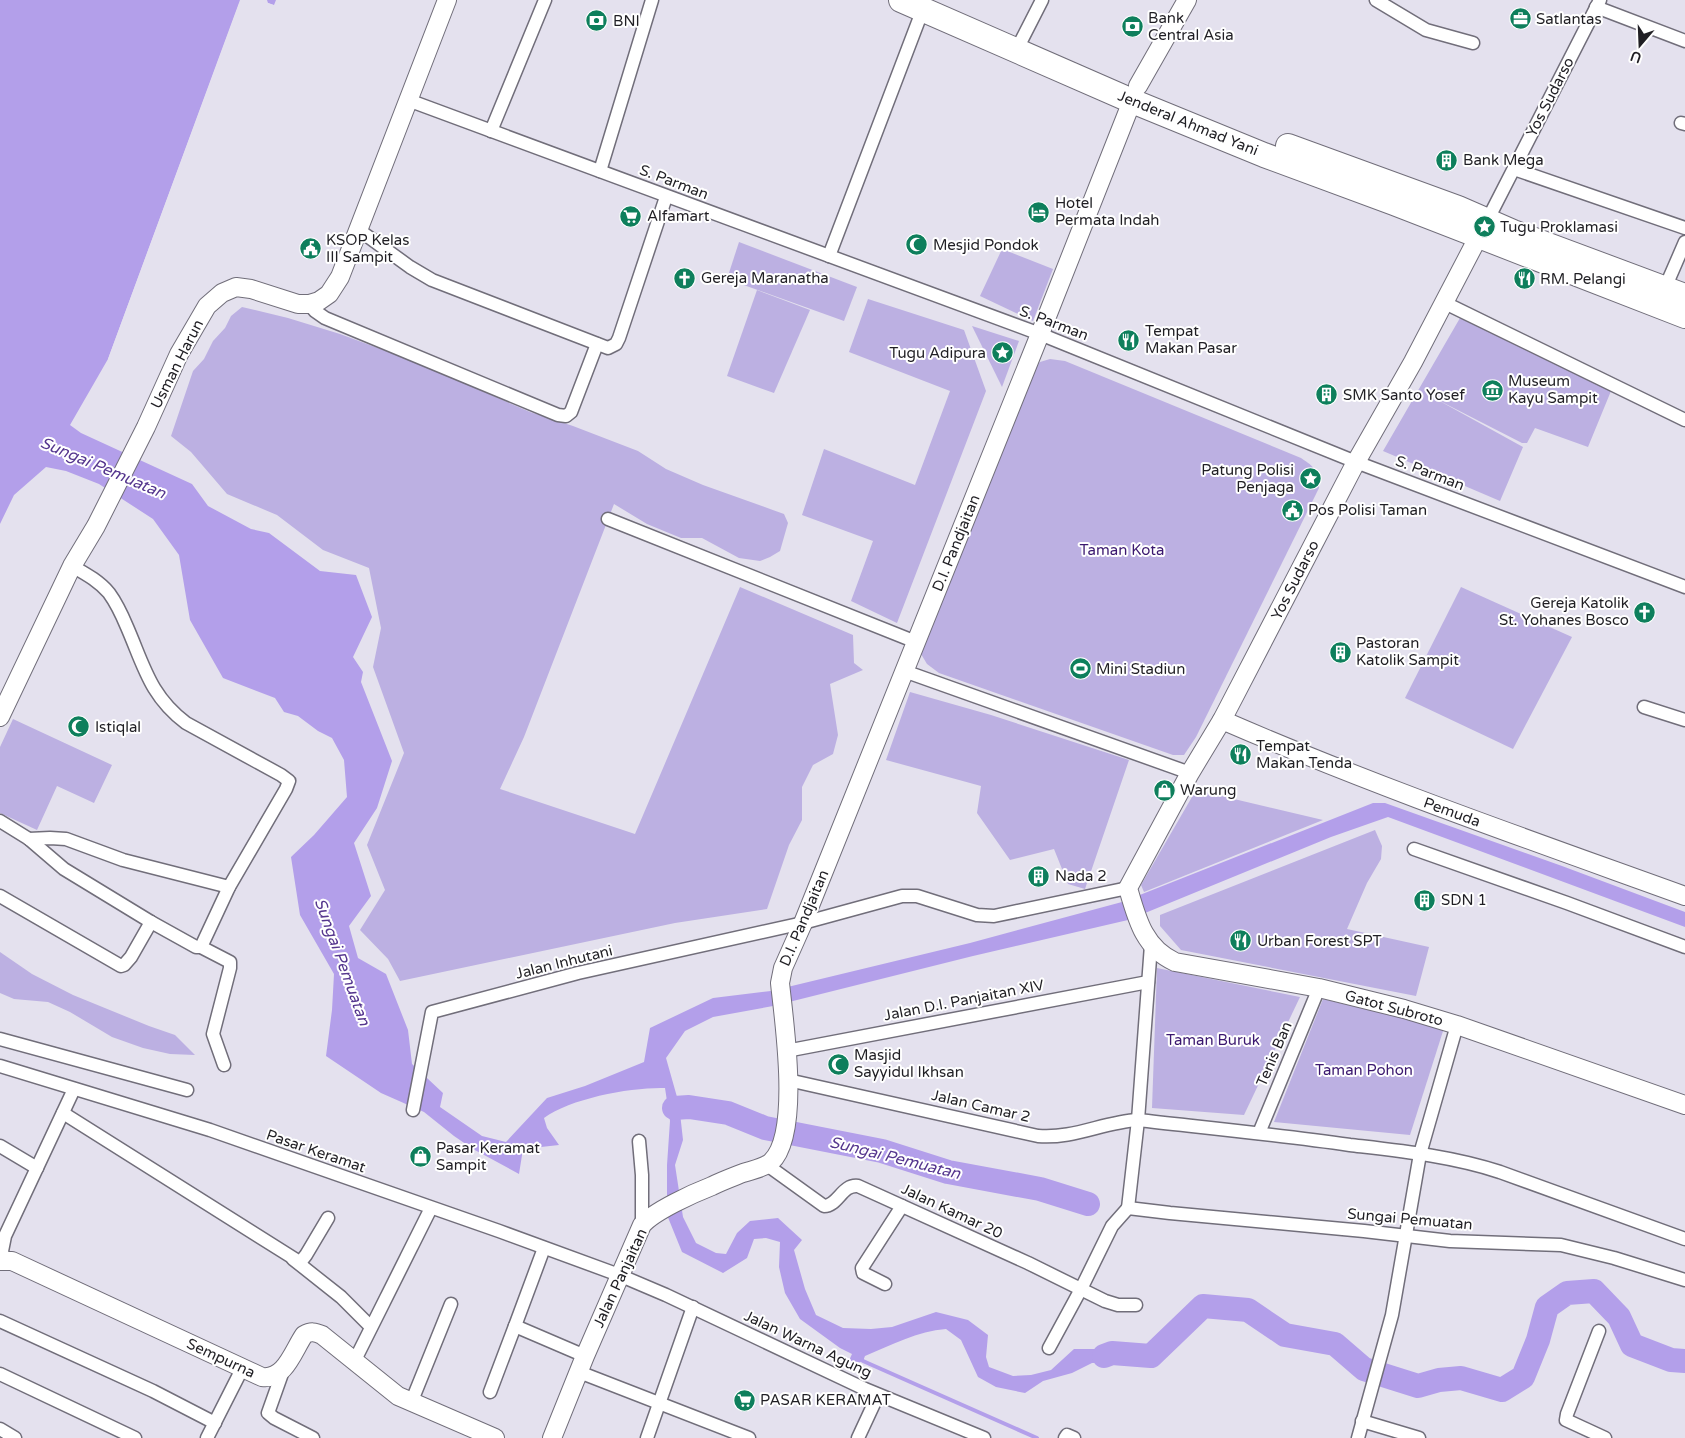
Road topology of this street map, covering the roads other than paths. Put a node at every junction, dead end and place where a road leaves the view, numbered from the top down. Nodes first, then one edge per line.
1 (447, 0) edge
2 (545, 0) edge
3 (652, 0) edge
4 (901, 0) edge
5 (1042, 0) edge
6 (1187, 0) edge
7 (1376, 0) edge
8 (1598, 4) edge
9 (932, 5) edge
10 (1685, 41) edge
11 (1473, 44) dead end
12 (1019, 45) junction
13 (1135, 94) junction
14 (408, 100) junction
15 (491, 131) junction
16 (1514, 169) junction
17 (600, 171) junction
18 (666, 197) junction
19 (1483, 228) junction
20 (1685, 228) edge
21 (359, 230) junction
22 (1685, 242) edge
23 (1530, 247) junction
24 (829, 256) junction
25 (1675, 292) edge
26 (1445, 303) junction
27 (309, 304) junction
28 (1685, 316) edge
29 (1040, 334) junction
30 (597, 344) junction
31 (1685, 420) edge
32 (1356, 462) junction
33 (608, 519) dead end
34 (72, 566) junction
35 (1685, 587) edge
36 (916, 642) junction
37 (904, 671) junction
38 (1644, 707) dead end
39 (0, 717) edge
40 (1222, 720) junction
41 (1685, 720) edge
42 (1190, 774) junction
43 (0, 821) edge
44 (29, 840) junction
45 (1414, 850) dead end
46 (229, 886) junction
47 (1129, 893) junction
48 (0, 896) edge
49 (1685, 896) edge
50 (151, 922) junction
51 (803, 923) junction
52 (1151, 945) junction
53 (202, 947) junction
54 (1685, 947) edge
55 (1148, 982) junction
56 (1319, 988) junction
57 (1457, 1025) junction
58 (0, 1039) edge
59 (785, 1043) junction
60 (224, 1065) dead end
61 (0, 1066) edge
62 (788, 1080) junction
63 (74, 1089) junction
64 (187, 1090) dead end
65 (1685, 1105) edge
66 (413, 1110) dead end
67 (63, 1113) junction
68 (1138, 1120) junction
69 (1259, 1133) junction
70 (639, 1141) dead end
71 (0, 1146) edge
72 (1420, 1154) junction
73 (768, 1165) junction
74 (37, 1168) junction
75 (902, 1206) junction
76 (1128, 1206) junction
77 (431, 1208) junction
78 (328, 1218) dead end
79 (642, 1225) junction
80 (1405, 1236) junction
81 (1685, 1239) edge
82 (544, 1248) junction
83 (291, 1258) junction
84 (2, 1260) edge
85 (619, 1275) junction
86 (1685, 1280) edge
87 (885, 1284) dead end
88 (1081, 1289) junction
89 (450, 1304) dead end
90 (1136, 1305) dead end
91 (693, 1307) junction
92 (0, 1321) edge
93 (515, 1326) junction
94 (371, 1327) junction
95 (1599, 1331) dead end
96 (1049, 1348) dead end
97 (354, 1362) junction
98 (582, 1364) junction
99 (243, 1367) junction
100 (284, 1368) junction
101 (0, 1374) edge
102 (490, 1392) dead end
103 (878, 1395) junction
104 (411, 1403) junction
105 (660, 1404) junction
106 (1362, 1421) junction
107 (215, 1423) junction
108 (0, 1429) edge
109 (15, 1438) edge
110 (135, 1438) edge
111 (207, 1438) edge
112 (313, 1438) edge
113 (495, 1438) edge
114 (552, 1438) edge
115 (647, 1438) edge
116 (749, 1438) edge
117 (858, 1438) edge
118 (984, 1438) edge
119 (1065, 1438) edge
120 (1074, 1438) edge
121 (1358, 1438) edge
122 (1419, 1438) edge
123 (1605, 1438) edge

1 - 14 street
2 - 15 street
3 - 17 street
4 - 9 highway, Jenderal Ahmad Yani
5 - 12 street
6 - 13 street, D.I. Pandjaitan
7 - 11 street
8 - 10 street
8 - 16 street, Yos Sudarso
9 - 12 highway, Jenderal Ahmad Yani
9 - 24 street
12 - 13 highway, Jenderal Ahmad Yani
13 - 19 highway, Jenderal Ahmad Yani
13 - 19 highway, Jenderal Ahmad Yani
13 - 29 street, D.I. Pandjaitan
14 - 15 street, S. Parman
14 - 21 street
15 - 17 street, S. Parman
16 - 19 street, Yos Sudarso
16 - 20 street
17 - 18 street, S. Parman
18 - 24 street, S. Parman
18 - 30 street
19 - 23 highway
19 - 26 street, Yos Sudarso
21 - 27 street
21 - 30 street
22 - 25 street
23 - 25 highway
23 - 28 highway
24 - 29 street, S. Parman
26 - 31 street
26 - 32 street, Yos Sudarso
27 - 30 street
27 - 34 street, Usman Harun
29 - 32 street, S. Parman
29 - 36 street, D.I. Pandjaitan
32 - 35 street, S. Parman
32 - 40 street, Yos Sudarso
33 - 36 street
34 - 39 street, Usman Harun
34 - 46 street
36 - 37 street, D.I. Pandjaitan
37 - 42 street
37 - 51 street, D.I. Pandjaitan
38 - 41 street
40 - 42 street, Yos Sudarso
40 - 49 street, Pemuda
42 - 47 street, Yos Sudarso
43 - 44 street
44 - 46 street
44 - 50 street
45 - 54 street
46 - 53 street
47 - 51 street
47 - 52 street, Gatot Subroto
48 - 50 street
50 - 53 street
51 - 59 street, D.I. Pandjaitan
51 - 66 street, Jalan Inhutani
52 - 55 street
52 - 56 street, Gatot Subroto
53 - 60 street
55 - 59 street, Jalan D.I. Panjaitan XIV
55 - 68 street
56 - 57 street, Gatot Subroto
56 - 69 street, Tenis Ban
57 - 65 street, Gatot Subroto
57 - 72 street
58 - 64 street
59 - 62 street
61 - 63 street, Pasar Keramat
62 - 68 street, Jalan Camar 2
62 - 73 street
63 - 67 street
63 - 77 street, Pasar Keramat
67 - 74 street
67 - 83 street
68 - 69 street, Jalan Camar 2
68 - 76 street
69 - 72 street, Jalan Camar 2
70 - 79 street
71 - 74 street
72 - 80 street
72 - 81 street, Jalan Camar 2
73 - 75 street, Jalan Kamar 20
73 - 79 street, Jalan Panjaitan
74 - 84 street
75 - 87 street
75 - 88 street, Jalan Kamar 20
76 - 80 street, Sungai Pemuatan
76 - 88 street
77 - 82 street, Pasar Keramat
77 - 94 street
78 - 83 street
79 - 85 street, Jalan Panjaitan
80 - 86 street, Sungai Pemuatan
80 - 106 street
82 - 85 street, Pasar Keramat
82 - 93 street
83 - 94 street
84 - 99 street, Sempurna
85 - 91 street, Jalan Warna Agung
85 - 98 street, Jalan Panjaitan
88 - 90 street, Jalan Kamar 20
88 - 96 street
89 - 104 street
91 - 103 street, Jalan Warna Agung
91 - 105 street
92 - 107 street
93 - 98 street
93 - 102 street
94 - 97 street
95 - 123 street
97 - 100 street
97 - 104 street
98 - 105 street
98 - 114 street, Jalan Panjaitan
99 - 100 street, Sempurna
99 - 107 street
100 - 112 street
101 - 110 street
103 - 117 street
103 - 118 street, Jalan Warna Agung
104 - 113 street
105 - 115 street
105 - 116 street
106 - 121 street
106 - 122 street
107 - 111 street
108 - 109 street
119 - 120 street

